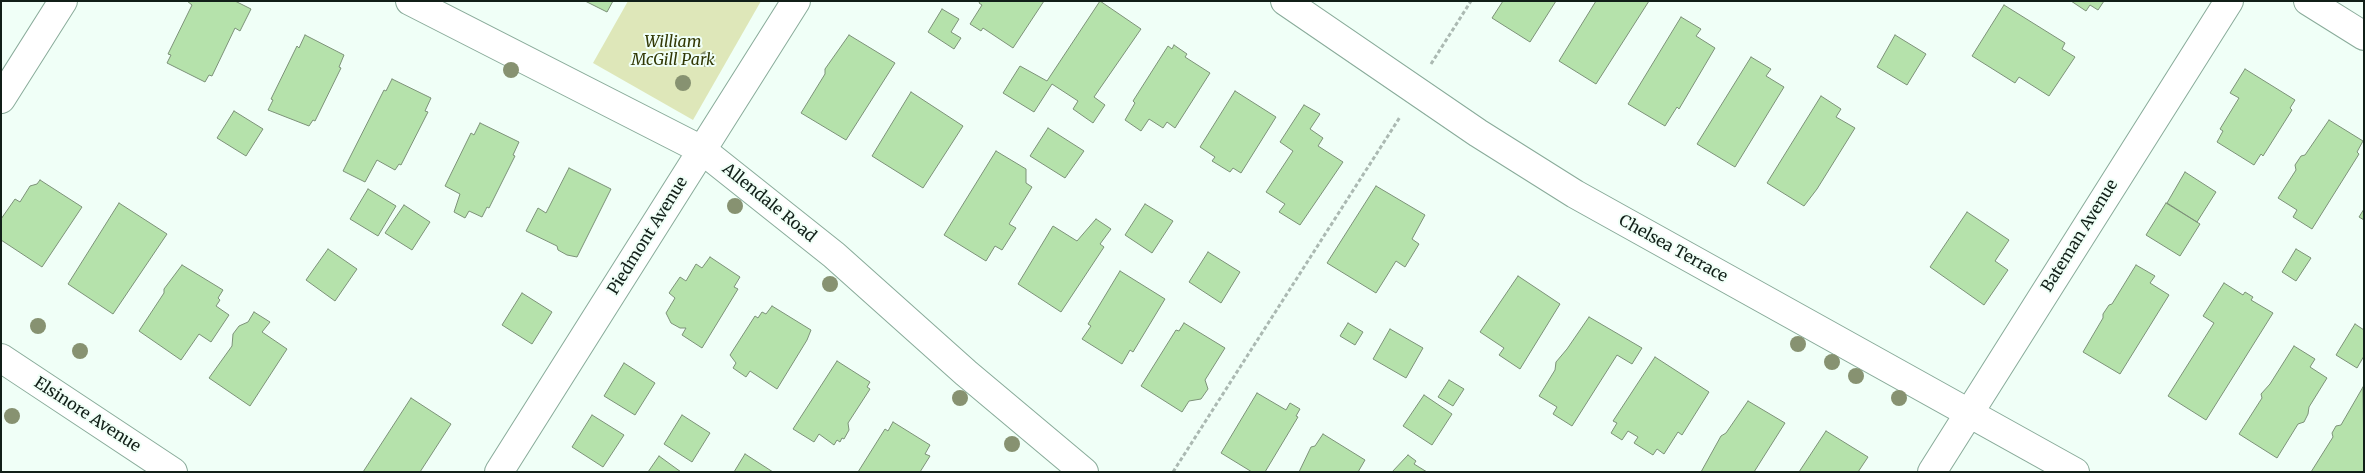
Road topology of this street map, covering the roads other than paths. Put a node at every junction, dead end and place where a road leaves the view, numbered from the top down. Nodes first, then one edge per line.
1 (63, 1) edge
2 (410, 1) edge
3 (796, 1) edge
4 (1285, 1) edge
5 (2229, 1) edge
6 (2308, 1) edge
7 (2364, 36) edge
8 (1, 99) edge
9 (702, 150) junction
10 (1, 358) edge
11 (1968, 414) junction
12 (173, 472) edge
13 (499, 472) edge
14 (1084, 472) edge
15 (1932, 472) edge
16 (2075, 472) edge

1 - 8 street
2 - 9 street, Allendale Road
3 - 9 street, Piedmont Avenue
4 - 11 street, Chelsea Terrace
5 - 11 street, Bateman Avenue
6 - 7 street
9 - 13 street, Piedmont Avenue
9 - 14 street, Allendale Road
10 - 12 street, Elsinore Avenue
11 - 15 street, Bateman Avenue
11 - 16 street, Chelsea Terrace

